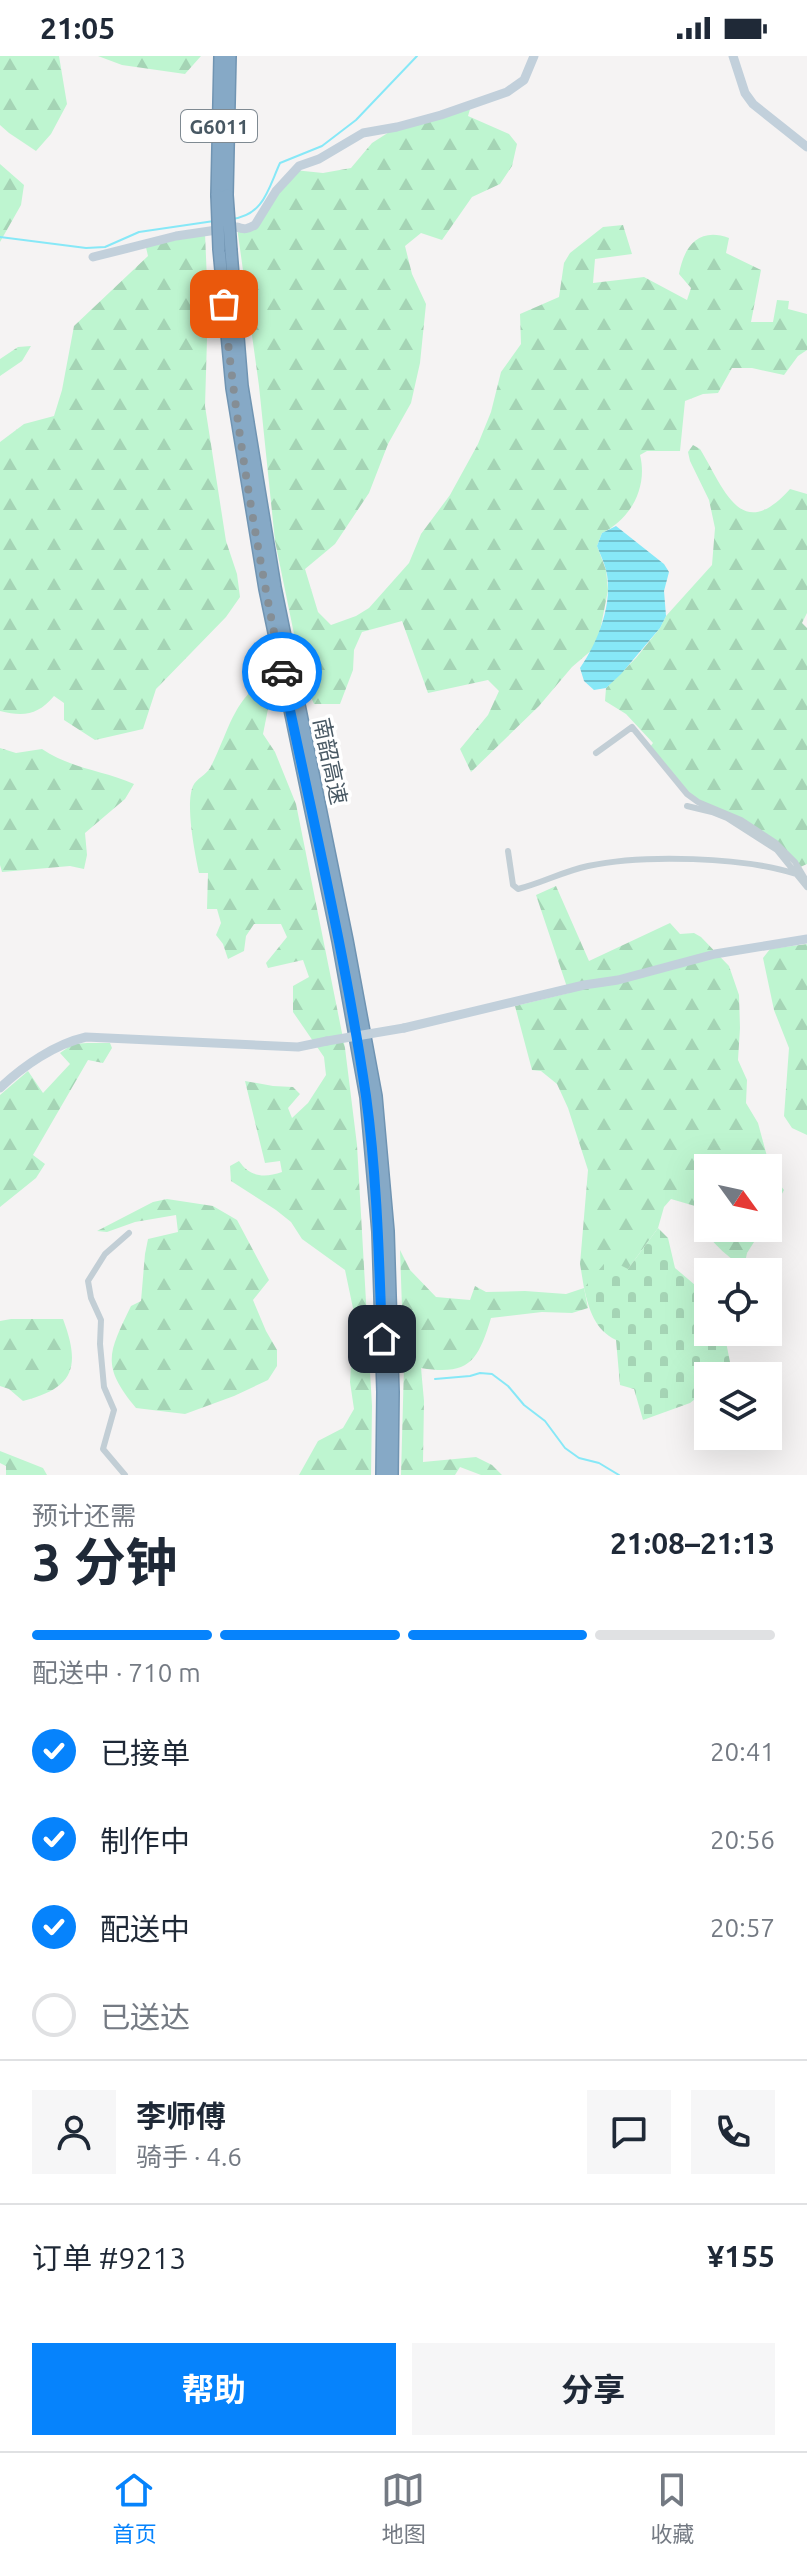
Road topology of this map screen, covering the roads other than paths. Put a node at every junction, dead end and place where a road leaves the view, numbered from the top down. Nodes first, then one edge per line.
1 (220, 56) edge
2 (230, 56) edge
3 (534, 56) edge
4 (733, 56) edge
5 (807, 147) edge
6 (222, 195) junction
7 (225, 250) junction
8 (93, 257) dead end
9 (596, 753) dead end
10 (687, 806) dead end
11 (508, 851) dead end
12 (796, 874) junction
13 (807, 885) edge
14 (807, 939) edge
15 (0, 1088) edge
16 (129, 1233) dead end
17 (125, 1475) edge
18 (382, 1475) edge
19 (392, 1475) edge

1 - 6 highway, 南韶高速 / G6011
2 - 6 highway, 南韶高速 / G6011
3 - 8 street
4 - 5 street
6 - 7 highway, 南韶高速 / G6011, bridge
7 - 18 highway, 南韶高速 / G6011
7 - 19 highway, 南韶高速 / G6011
9 - 13 street
10 - 12 street
11 - 12 street
12 - 13 street
14 - 15 street, bridge
16 - 17 street

